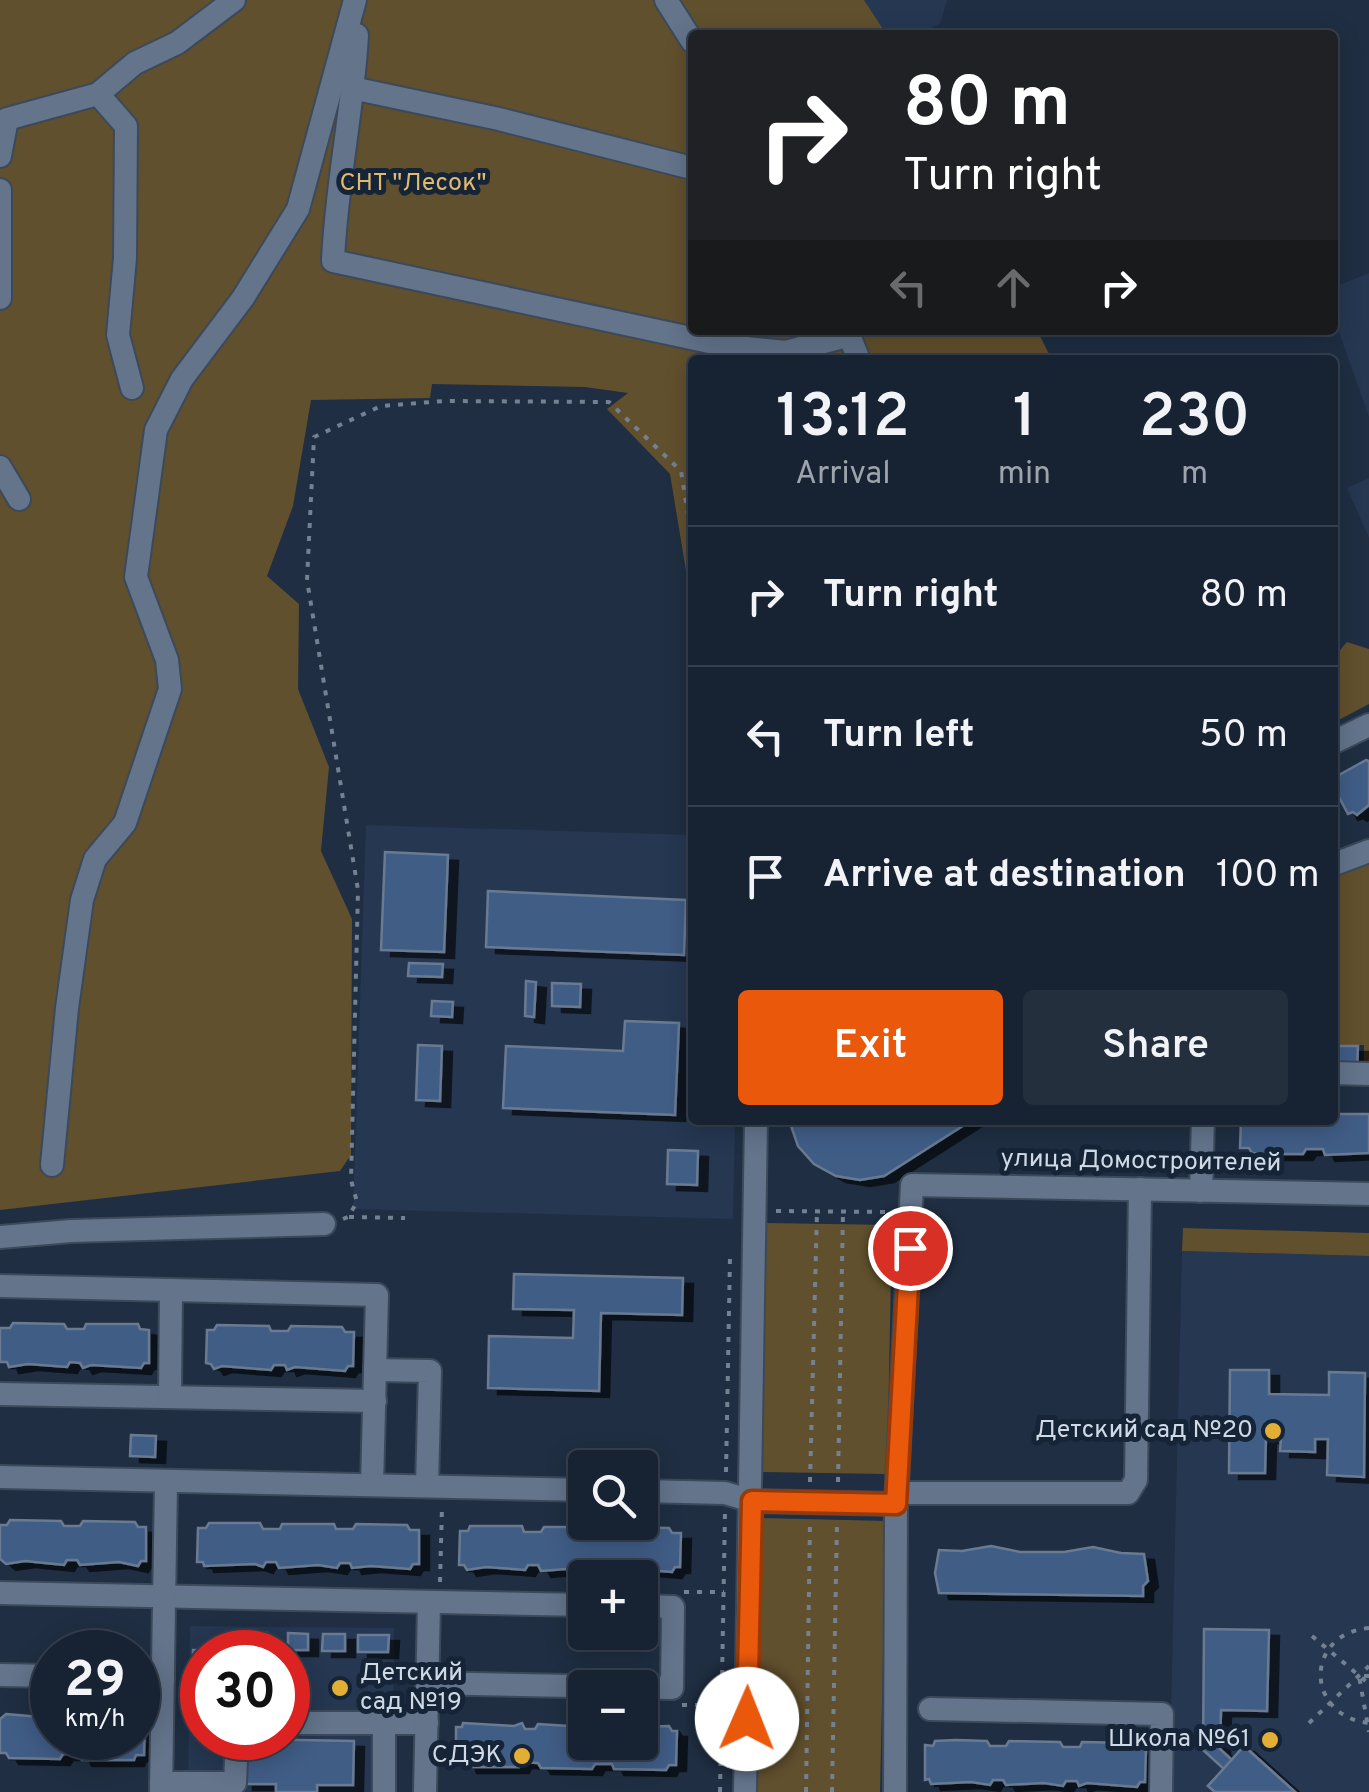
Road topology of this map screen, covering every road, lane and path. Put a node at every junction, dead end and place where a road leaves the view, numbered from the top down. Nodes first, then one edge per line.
1 (234, 0) edge
2 (357, 0) edge
3 (666, 0) edge
4 (688, 35) edge
5 (352, 88) junction
6 (98, 94) junction
7 (0, 156) edge
8 (688, 167) edge
9 (0, 190) edge
10 (0, 298) edge
11 (842, 335) edge
12 (132, 388) dead end
13 (0, 466) edge
14 (19, 499) dead end
15 (688, 514) edge
16 (1369, 724) edge
17 (1338, 740) edge
18 (1369, 851) edge
19 (1338, 863) edge
20 (1338, 1074) edge
21 (1369, 1074) edge
22 (756, 1125) edge
23 (1202, 1125) edge
24 (52, 1165) dead end
25 (1140, 1190) junction
26 (1201, 1191) junction
27 (1369, 1194) edge
28 (754, 1210) junction
29 (911, 1213) junction
30 (348, 1217) junction
31 (404, 1218) dead end
32 (324, 1224) joint
33 (0, 1237) edge
34 (730, 1257) dead end
35 (0, 1286) edge
36 (171, 1290) junction
37 (375, 1370) junction
38 (0, 1394) edge
39 (170, 1397) junction
40 (374, 1401) junction
41 (0, 1477) edge
42 (166, 1480) junction
43 (372, 1485) junction
44 (435, 1486) junction
45 (568, 1490) edge
46 (658, 1491) edge
47 (726, 1492) junction
48 (896, 1498) junction
49 (752, 1501) junction
50 (724, 1592) junction
51 (0, 1593) edge
52 (164, 1596) junction
53 (434, 1602) junction
54 (568, 1605) edge
55 (658, 1607) edge
56 (673, 1607) junction
57 (1369, 1628) edge
58 (1312, 1636) dead end
59 (1328, 1650) junction
60 (1369, 1666) edge
61 (0, 1675) edge
62 (30, 1676) edge
63 (1359, 1676) junction
64 (1369, 1676) edge
65 (160, 1679) edge
66 (163, 1679) junction
67 (427, 1682) junction
68 (1369, 1684) edge
69 (672, 1688) junction
70 (1329, 1704) junction
71 (722, 1706) junction
72 (930, 1709) dead end
73 (384, 1722) junction
74 (310, 1723) edge
75 (426, 1723) junction
76 (1308, 1723) dead end
77 (1368, 1723) edge
78 (1369, 1732) edge
79 (236, 1760) edge
80 (161, 1787) edge
81 (235, 1788) edge
82 (384, 1792) edge
83 (425, 1792) edge
84 (720, 1792) edge
85 (745, 1792) edge
86 (895, 1792) edge
87 (1161, 1792) edge

1 - 6 street
2 - 5 street
2 - 24 street
3 - 4 street
5 - 8 street
5 - 11 street
6 - 7 street
6 - 12 street
9 - 10 street
13 - 14 street
15 - 30 path
16 - 17 street
18 - 19 street
20 - 21 street
22 - 28 street
23 - 26 street
25 - 26 street, улица Домостроителей
25 - 29 street, улица Домостроителей
25 - 48 street
26 - 27 street, улица Домостроителей
28 - 29 path
28 - 49 street
29 - 48 street
30 - 31 path
30 - 32 path
32 - 33 street
34 - 47 path
35 - 36 street
36 - 37 street
36 - 39 street
37 - 40 street
37 - 44 street
38 - 39 street
39 - 40 street
40 - 43 street
41 - 42 street
42 - 43 street
42 - 52 street
43 - 44 street
44 - 45 street
44 - 53 path
46 - 47 street
47 - 49 street
47 - 50 path
48 - 49 street
48 - 86 street
49 - 85 street
50 - 56 path
50 - 71 path
51 - 52 street
52 - 53 street
52 - 66 street
53 - 54 street
53 - 67 street
55 - 56 street
56 - 69 street
57 - 59 path
58 - 59 path
59 - 63 path
59 - 70 path
60 - 63 path
61 - 62 street
63 - 64 path
63 - 68 path
63 - 70 path
63 - 77 path
65 - 66 street
66 - 80 street
67 - 69 street
67 - 75 street
69 - 71 path
70 - 76 path
70 - 77 path
71 - 84 path
72 - 87 street
73 - 74 street
73 - 75 street
73 - 82 street
75 - 83 street
77 - 78 path
79 - 81 street
80 - 81 street

